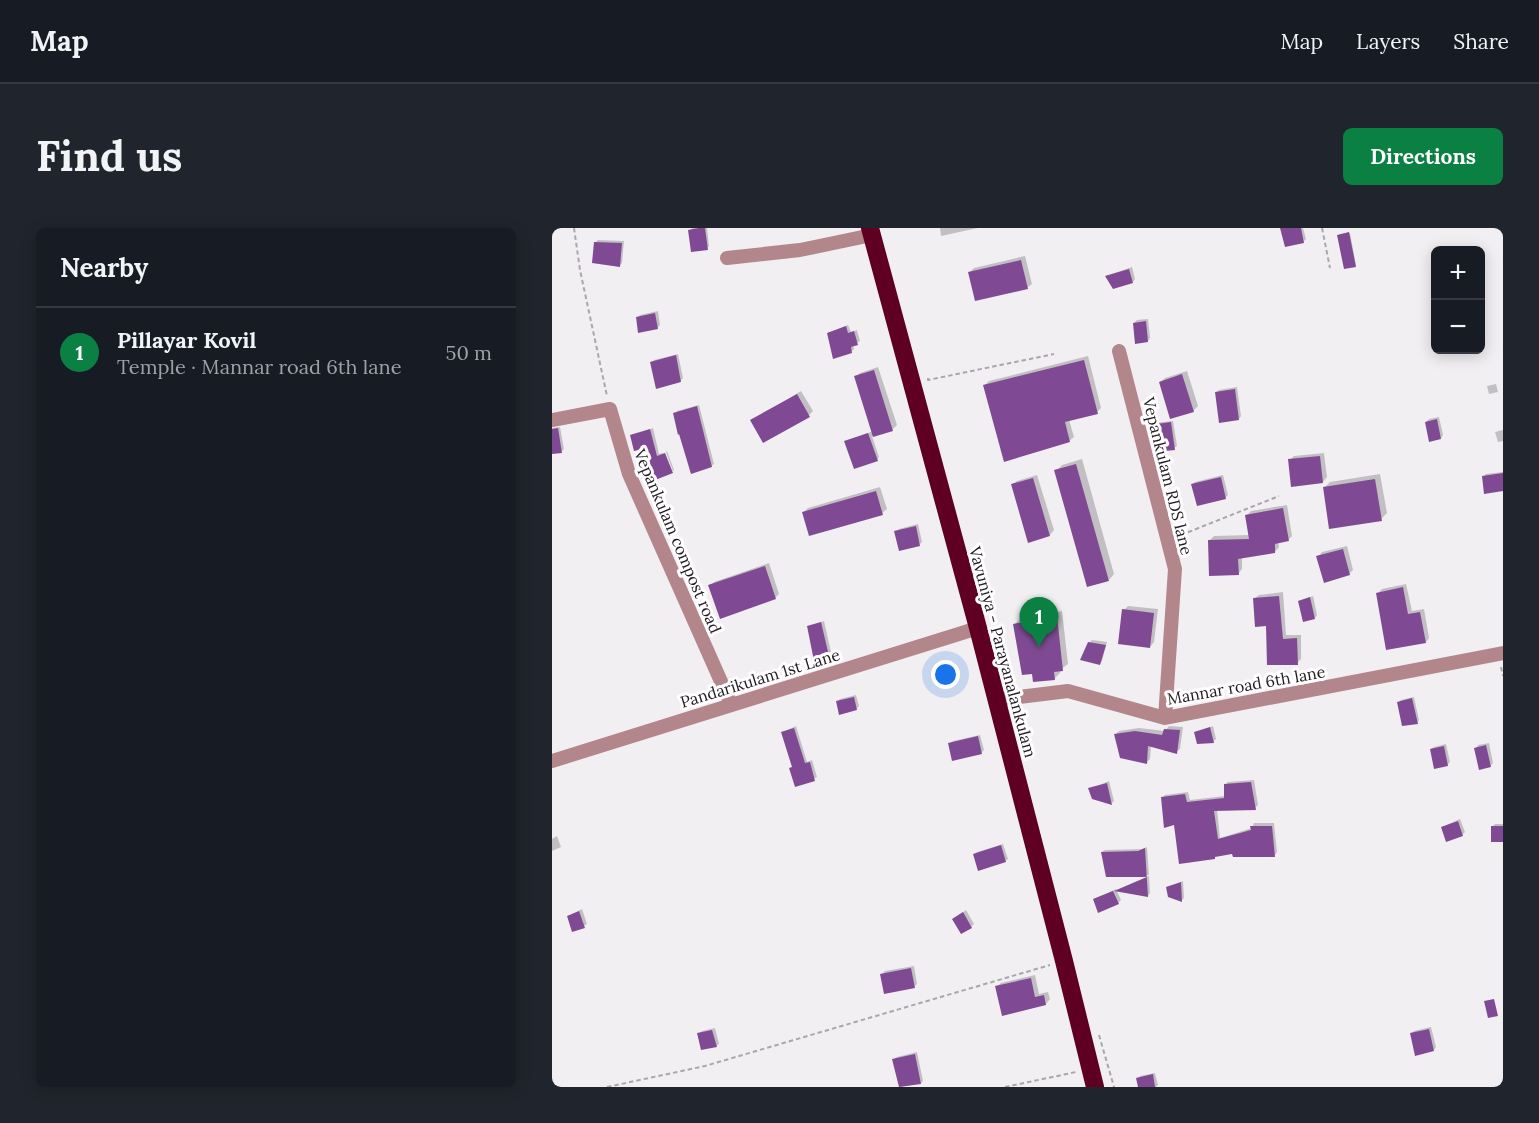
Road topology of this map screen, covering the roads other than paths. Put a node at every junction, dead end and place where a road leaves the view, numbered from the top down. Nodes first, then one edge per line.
1 (871, 232) edge
2 (727, 258) dead end
3 (1119, 351) dead end
4 (552, 420) edge
5 (978, 628) junction
6 (1503, 653) edge
7 (995, 699) junction
8 (731, 704) junction
9 (1166, 718) junction
10 (552, 761) edge
11 (1095, 1087) edge

1 - 2 street
1 - 5 highway, Vavuniya - Parayanalankulam
3 - 9 street, Vepankulam RDS lane
4 - 8 street, Vepankulam compost road
5 - 7 highway, Vavuniya - Parayanalankulam
5 - 8 street, Pandarikulam 1st Lane
6 - 9 street, Mannar road 6th lane
7 - 9 street, Mannar road 6th lane
7 - 11 highway, Vavuniya - Parayanalankulam
8 - 10 street, Pandarikulam 1st Lane

